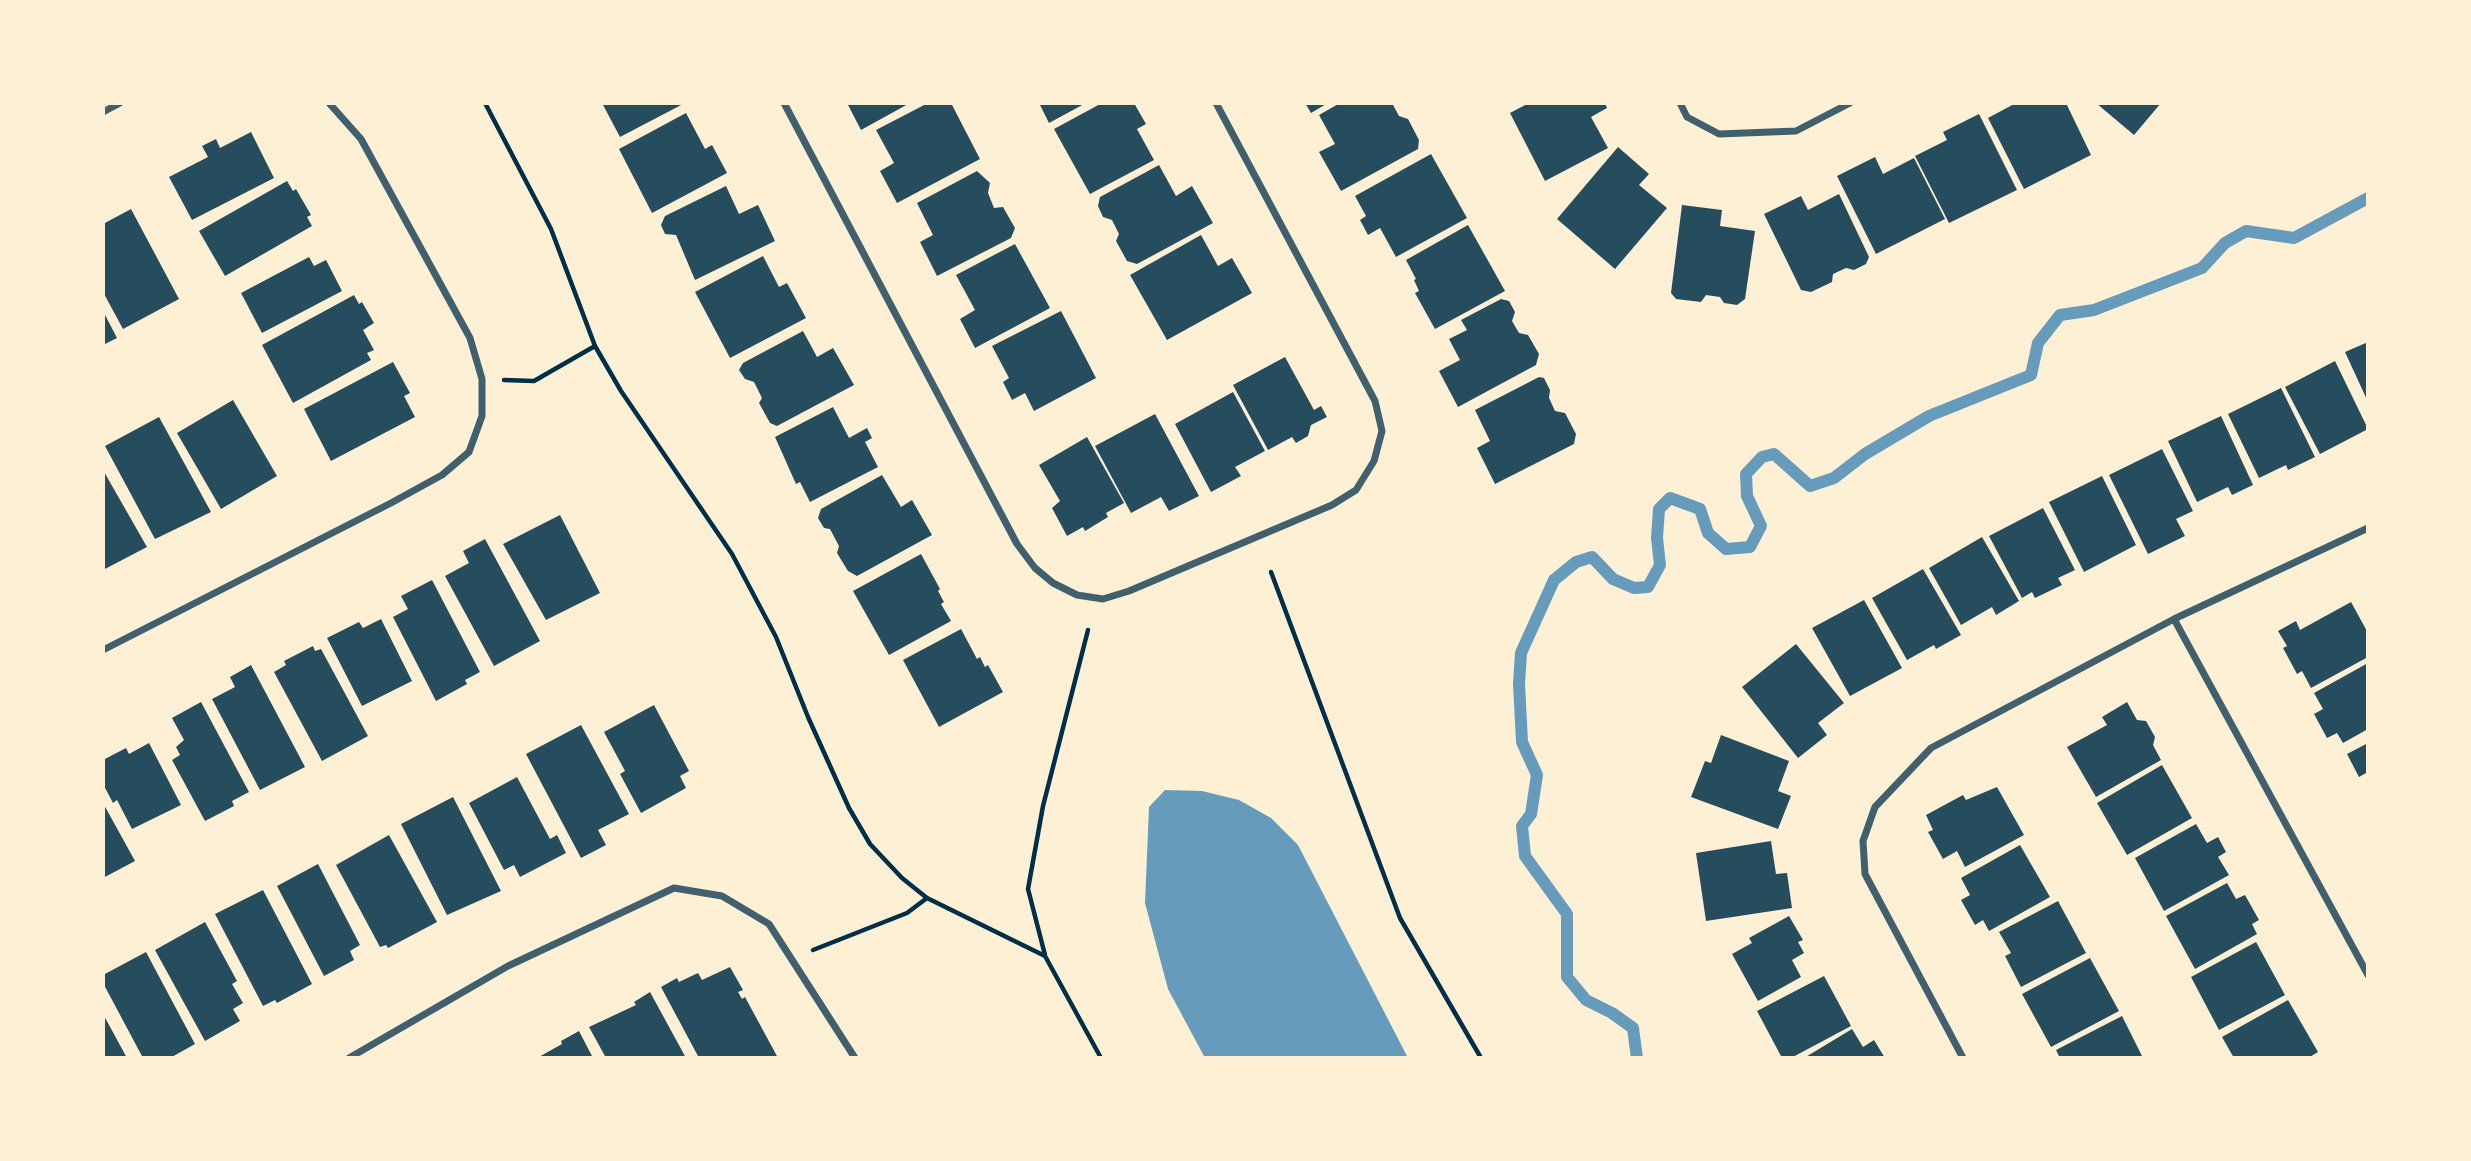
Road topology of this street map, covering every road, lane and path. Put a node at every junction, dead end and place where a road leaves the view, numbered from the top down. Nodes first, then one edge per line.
1 (120, 103) edge
2 (330, 103) edge
3 (485, 103) edge
4 (783, 103) edge
5 (1216, 103) edge
6 (1680, 103) edge
7 (1850, 103) edge
8 (103, 112) edge
9 (595, 346) junction
10 (482, 379) junction
11 (2368, 528) edge
12 (1271, 572) dead end
13 (2174, 620) junction
14 (1088, 629) dead end
15 (103, 650) edge
16 (927, 898) junction
17 (1045, 956) junction
18 (792, 958) junction
19 (2368, 975) edge
20 (349, 1058) edge
21 (855, 1058) edge
22 (1101, 1058) edge
23 (1481, 1058) edge
24 (1963, 1058) edge

1 - 8 street
2 - 10 street
3 - 9 path
4 - 5 street
6 - 7 street
9 - 10 path
9 - 16 path
10 - 15 street
11 - 13 street
12 - 23 path
13 - 19 street
13 - 24 street
14 - 17 path
16 - 17 path
16 - 18 path
17 - 22 path
18 - 20 street
18 - 21 street

